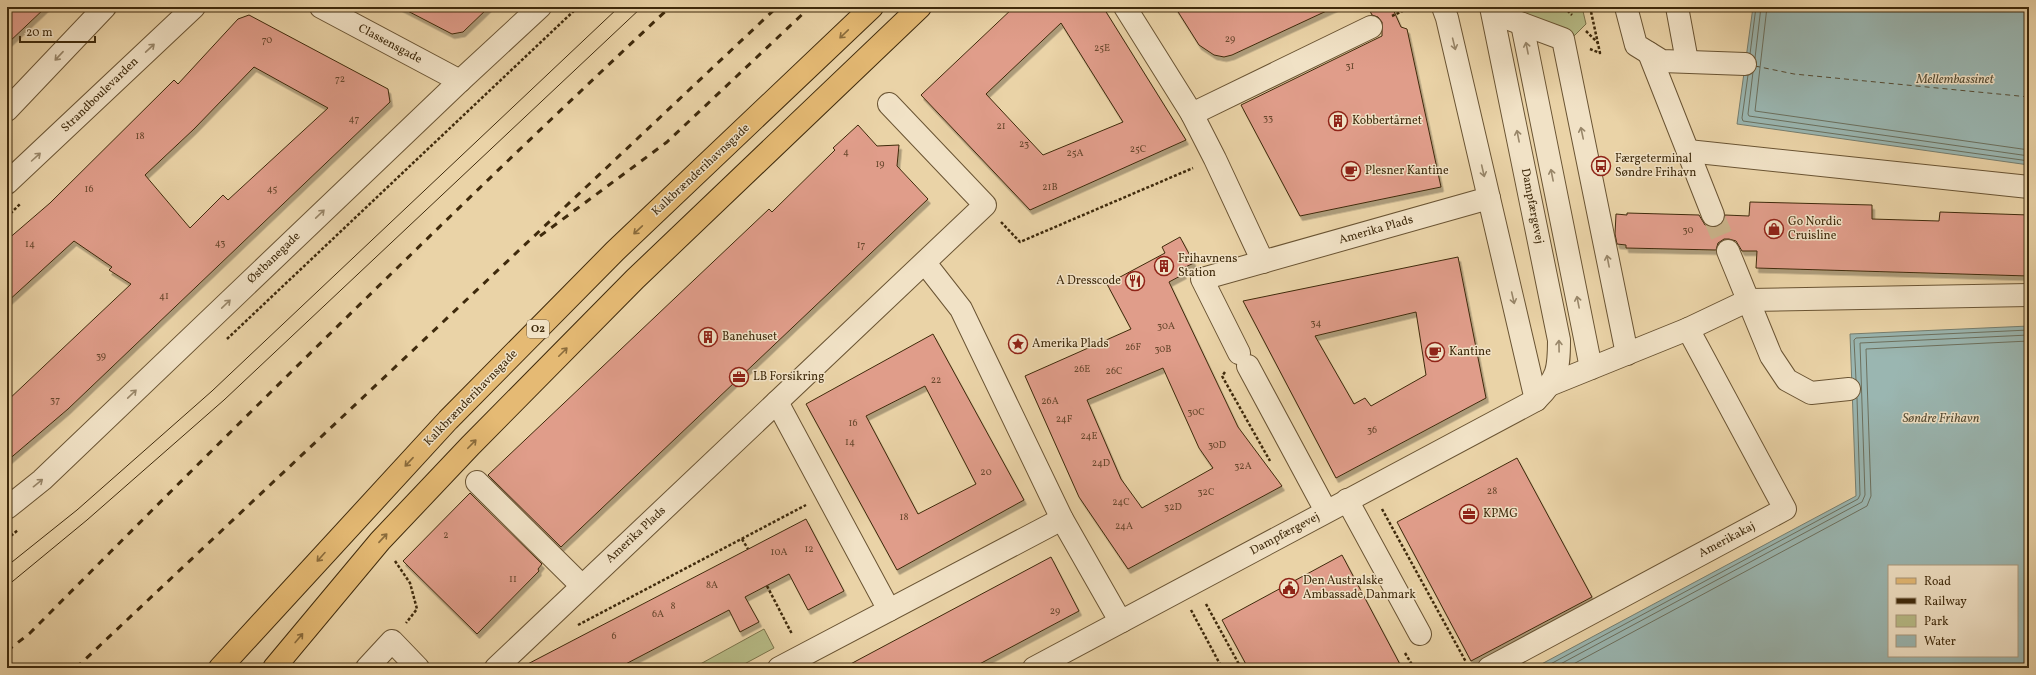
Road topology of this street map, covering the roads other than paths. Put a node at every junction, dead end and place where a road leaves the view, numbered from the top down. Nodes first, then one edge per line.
1 (105, 7) edge
2 (194, 7) edge
3 (321, 7) edge
4 (540, 7) edge
5 (872, 7) edge
6 (920, 7) edge
7 (1125, 7) edge
8 (1443, 7) edge
9 (1626, 7) edge
10 (1677, 7) edge
11 (1492, 10) edge
12 (1522, 24) junction
13 (1371, 27) dead end
14 (1649, 53) junction
15 (1687, 61) junction
16 (1745, 64) dead end
17 (460, 81) junction
18 (889, 104) dead end
19 (7, 110) edge
20 (1192, 114) junction
21 (1688, 151) junction
22 (7, 183) edge
23 (2029, 187) edge
24 (1489, 198) junction
25 (1713, 215) tunnel mouth
26 (1728, 251) tunnel mouth
27 (925, 262) junction
28 (1263, 262) junction
29 (2029, 295) edge
30 (1748, 300) junction
31 (1688, 329) junction
32 (1627, 354) junction
33 (1591, 368) junction
34 (1552, 384) junction
35 (1849, 389) dead end
36 (1536, 400) junction
37 (777, 402) junction
38 (478, 482) dead end
39 (1347, 500) junction
40 (7, 508) edge
41 (1326, 511) junction
42 (1062, 519) junction
43 (582, 586) junction
44 (889, 610) junction
45 (1122, 621) junction
46 (1420, 634) dead end
47 (220, 668) edge
48 (274, 668) edge
49 (367, 668) edge
50 (418, 668) edge
51 (496, 668) edge
52 (779, 668) edge
53 (1034, 668) edge
54 (1489, 668) edge

1 -> 19 street
22 -> 2 street, Strandboulevarden
3 - 17 street, Classensgade
4 - 17 street, Østbanegade
5 -> 47 main road, Kalkbrænderihavnsgade / O2
48 -> 6 main road
7 - 20 street
8 -> 24 street
9 - 14 street
10 - 15 street
11 - 12 street
34 -> 11 street, Dampfærgevej
32 -> 12 street
33 -> 12 street
13 - 20 street
14 - 15 street
14 - 21 street
15 - 16 street
40 -> 17 street, Østbanegade
18 - 27 street, Amerika Plads
20 - 28 street
21 - 23 street
21 - 25 street
24 - 28 street, Amerika Plads
24 -> 36 street
26 - 30 street
27 - 37 street, Amerika Plads
27 - 42 street
28 - 41 street, Amerika Plads
29 - 30 street
30 - 31 street
30 - 35 street
31 - 32 street
31 - 54 street, Amerikakaj
32 - 33 street
33 - 34 street
34 - 36 street, Dampfærgevej
36 - 39 street, Dampfærgevej
37 - 43 street, Amerika Plads
37 - 44 street
38 - 43 street
39 - 41 street, Dampfærgevej
39 - 46 street
41 - 45 street, Dampfærgevej
42 - 44 street
42 - 45 street
43 - 51 street, Amerika Plads
44 - 52 street
45 - 53 street, Dampfærgevej
49 - 50 street

